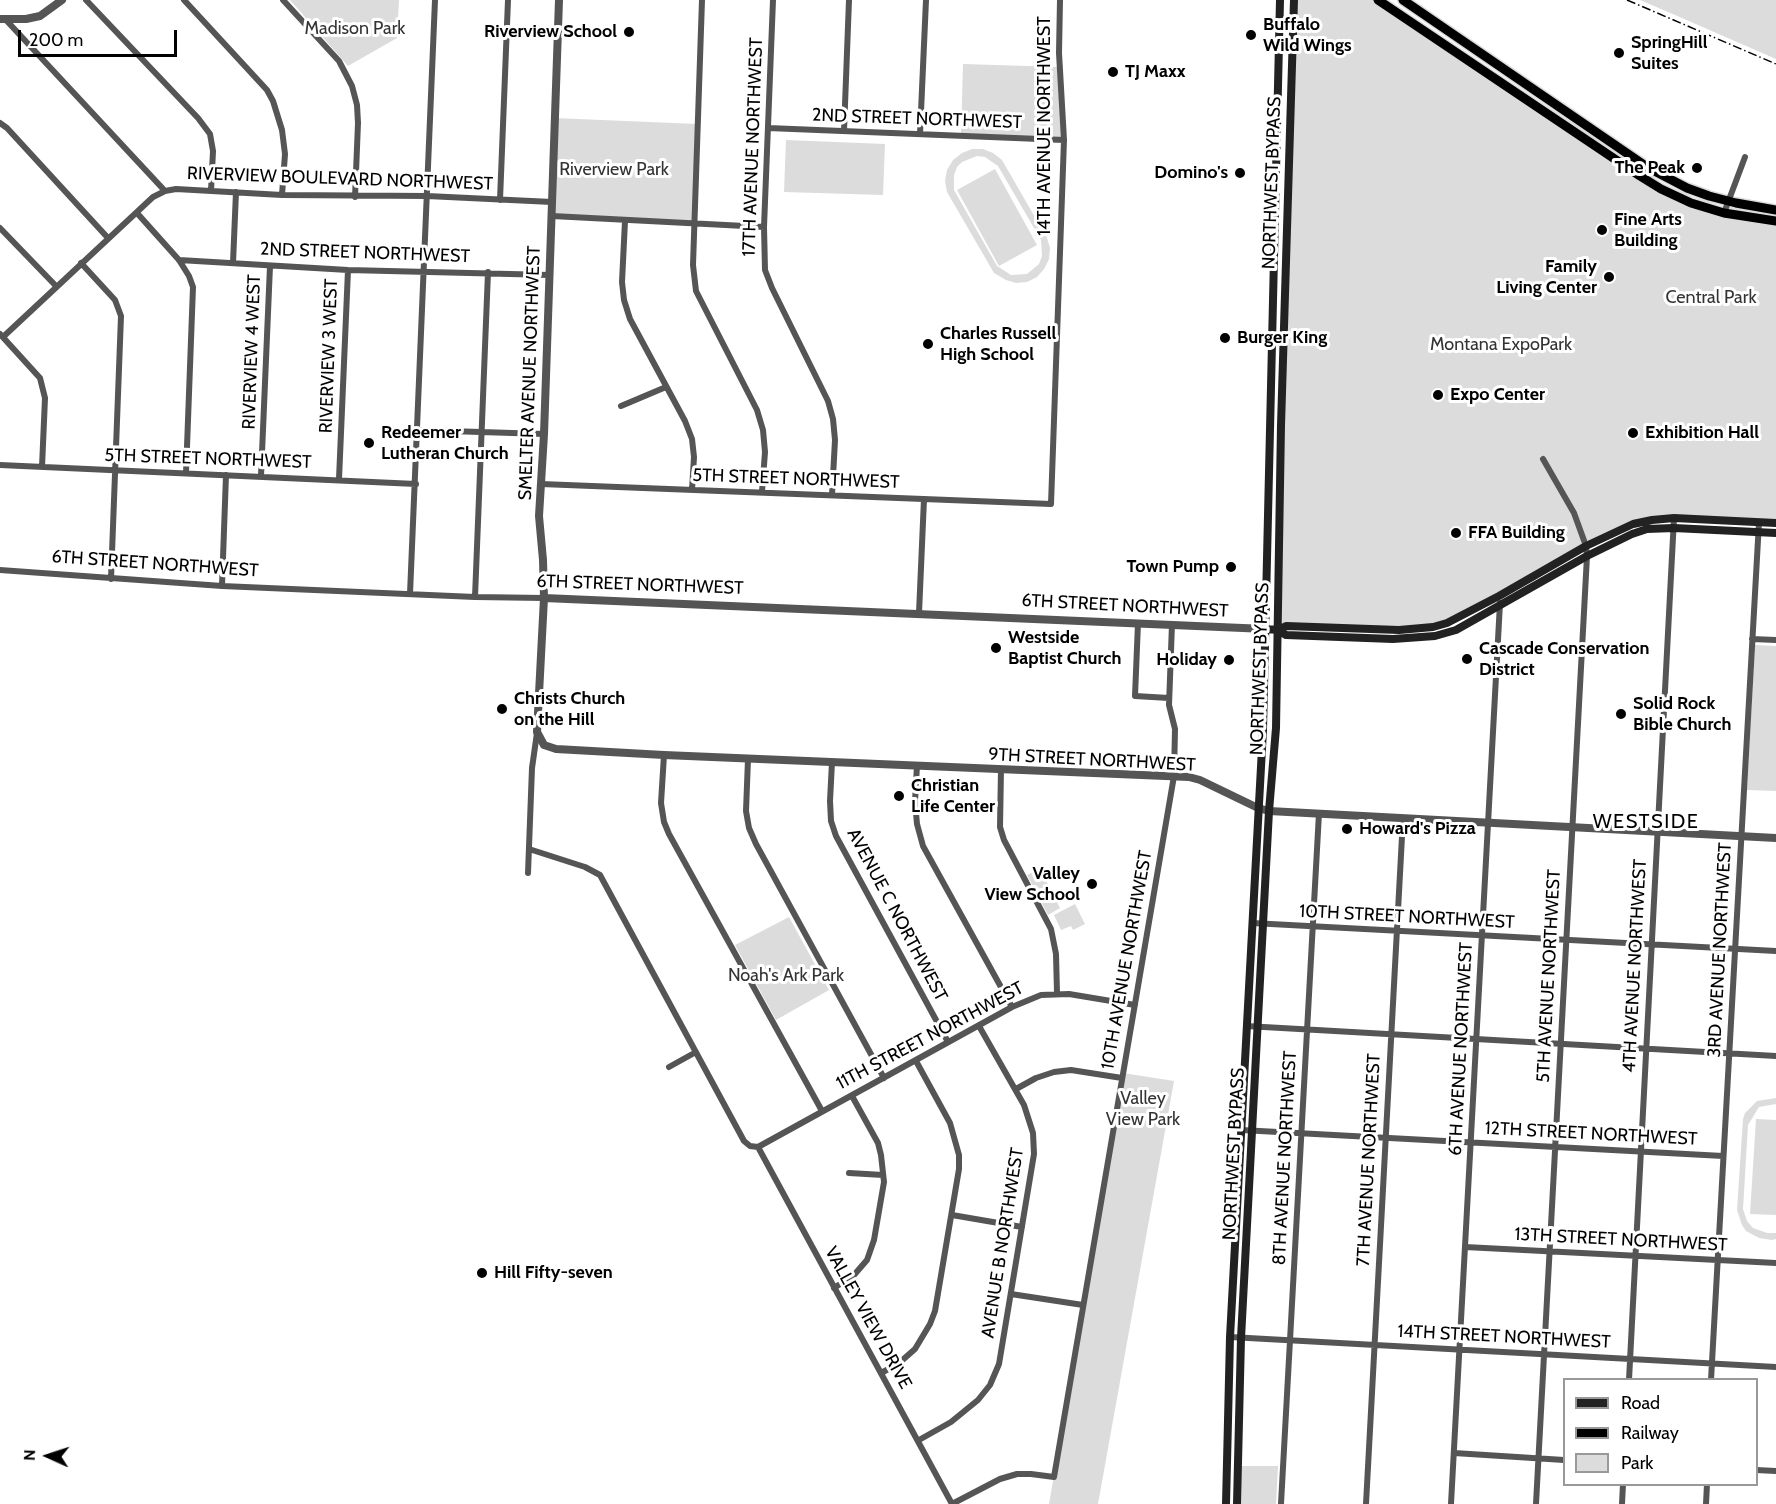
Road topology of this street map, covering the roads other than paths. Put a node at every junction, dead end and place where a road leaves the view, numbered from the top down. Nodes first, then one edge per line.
1 (62, 0) edge
2 (86, 0) edge
3 (184, 0) edge
4 (283, 0) edge
5 (435, 0) edge
6 (507, 0) edge
7 (559, 0) edge
8 (702, 0) edge
9 (773, 0) edge
10 (849, 0) edge
11 (926, 0) edge
12 (1060, 0) edge
13 (1280, 0) edge
14 (1294, 0) edge
15 (1378, 0) edge
16 (1403, 0) edge
17 (3, 19) edge
18 (0, 123) edge
19 (768, 128) junction
20 (844, 131) junction
21 (920, 134) junction
22 (1064, 140) junction
23 (1745, 157) dead end
24 (165, 191) junction
25 (211, 191) junction
26 (236, 192) junction
27 (282, 195) junction
28 (427, 196) junction
29 (355, 197) junction
30 (500, 200) junction
31 (552, 202) junction
32 (1728, 202) junction
33 (1776, 210) edge
34 (137, 213) junction
35 (1724, 213) junction
36 (552, 216) junction
37 (625, 220) junction
38 (1776, 221) edge
39 (693, 224) junction
40 (764, 227) junction
41 (0, 228) edge
42 (108, 238) junction
43 (179, 260) junction
44 (81, 263) junction
45 (233, 263) junction
46 (270, 266) junction
47 (348, 270) junction
48 (424, 272) junction
49 (488, 272) junction
50 (549, 275) junction
51 (56, 286) junction
52 (1, 335) edge
53 (666, 387) junction
54 (621, 406) dead end
55 (417, 430) junction
56 (482, 432) junction
57 (544, 434) junction
58 (1544, 459) dead end
59 (0, 465) edge
60 (42, 467) junction
61 (115, 470) junction
62 (186, 473) junction
63 (226, 475) junction
64 (261, 476) junction
65 (339, 480) junction
66 (416, 484) junction
67 (541, 484) junction
68 (692, 490) junction
69 (762, 492) junction
70 (832, 495) junction
71 (924, 500) junction
72 (1051, 504) joint
73 (1674, 518) junction
74 (1759, 522) junction
75 (1776, 523) edge
76 (1674, 528) junction
77 (1758, 532) junction
78 (1776, 533) edge
79 (1586, 546) junction
80 (1587, 556) junction
81 (0, 570) edge
82 (111, 579) junction
83 (222, 586) junction
84 (410, 594) junction
85 (475, 597) junction
86 (544, 597) junction
87 (1499, 601) junction
88 (919, 613) junction
89 (1138, 623) junction
90 (1172, 624) junction
91 (1266, 628) junction
92 (1278, 630) junction
93 (1752, 639) junction
94 (1776, 640) edge
95 (1169, 698) junction
96 (537, 732) junction
97 (664, 755) junction
98 (748, 759) junction
99 (832, 762) junction
100 (917, 765) junction
101 (1001, 769) junction
102 (1174, 776) junction
103 (1258, 808) junction
104 (1269, 811) junction
105 (1318, 813) junction
106 (1403, 818) junction
107 (1488, 822) junction
108 (1572, 827) junction
109 (1658, 832) junction
110 (1741, 836) junction
111 (1776, 838) edge
112 (529, 849) junction
113 (528, 873) dead end
114 (1252, 923) junction
115 (1264, 923) junction
116 (1313, 927) junction
117 (1398, 931) junction
118 (1482, 935) junction
119 (1566, 940) junction
120 (1652, 945) junction
121 (1735, 949) junction
122 (1776, 951) edge
123 (1057, 993) junction
124 (1135, 1005) junction
125 (1012, 1008) junction
126 (979, 1026) junction
127 (1246, 1026) junction
128 (1258, 1026) junction
129 (1308, 1029) junction
130 (1391, 1034) junction
131 (1476, 1039) junction
132 (948, 1042) junction
133 (1560, 1044) junction
134 (1646, 1048) junction
135 (696, 1052) junction
136 (1729, 1053) junction
137 (1776, 1056) edge
138 (915, 1061) junction
139 (669, 1067) dead end
140 (884, 1078) junction
141 (1122, 1078) junction
142 (1016, 1089) junction
143 (852, 1096) junction
144 (822, 1111) junction
145 (1241, 1130) junction
146 (1251, 1131) junction
147 (1301, 1133) junction
148 (1386, 1138) junction
149 (1471, 1143) junction
150 (754, 1146) junction
151 (1555, 1148) junction
152 (1641, 1151) junction
153 (1723, 1156) junction
154 (849, 1173) dead end
155 (883, 1175) junction
156 (952, 1215) junction
157 (1022, 1227) junction
158 (1465, 1247) junction
159 (1549, 1251) junction
160 (1635, 1256) junction
161 (1718, 1260) junction
162 (1776, 1263) edge
163 (834, 1288) junction
164 (1011, 1294) junction
165 (1083, 1305) junction
166 (1230, 1337) junction
167 (1241, 1338) junction
168 (1290, 1341) junction
169 (1374, 1345) junction
170 (1459, 1350) junction
171 (1544, 1355) junction
172 (1630, 1360) junction
173 (1712, 1364) junction
174 (1776, 1367) edge
175 (881, 1373) junction
176 (1629, 1378) edge
177 (1711, 1378) edge
178 (919, 1440) junction
179 (1454, 1453) junction
180 (1539, 1458) junction
181 (1563, 1460) edge
182 (1758, 1470) edge
183 (1776, 1471) edge
184 (1623, 1486) edge
185 (1707, 1486) edge
186 (952, 1504) edge
187 (1226, 1504) edge
188 (1237, 1504) edge
189 (1281, 1504) edge
190 (1366, 1504) edge
191 (1451, 1504) edge
192 (1536, 1504) edge
193 (1622, 1504) edge
194 (1706, 1504) edge

1 - 17 street
2 - 25 street
3 - 27 street
4 - 29 street
5 - 28 street
6 - 30 street
7 - 31 street, SMELTER AVENUE NORTHWEST
8 - 39 street
9 - 19 street, 17TH AVENUE NORTHWEST
10 - 20 street
11 - 21 street
12 - 22 street, 14TH AVENUE NORTHWEST
13 - 91 main road, NORTHWEST BYPASS
14 - 92 main road, NORTHWEST BYPASS
15 - 35 highway
16 - 32 highway
17 - 24 street
18 - 42 street
19 - 20 street, 2ND STREET NORTHWEST
19 - 40 street, 17TH AVENUE NORTHWEST
20 - 21 street, 2ND STREET NORTHWEST
21 - 22 street, 2ND STREET NORTHWEST
22 - 72 street, 14TH AVENUE NORTHWEST
23 - 32 street
24 - 25 street, RIVERVIEW BOULEVARD NORTHWEST
24 - 34 street, RIVERVIEW BOULEVARD NORTHWEST
25 - 26 street, RIVERVIEW BOULEVARD NORTHWEST
26 - 27 street, RIVERVIEW BOULEVARD NORTHWEST
26 - 45 street
27 - 29 street, RIVERVIEW BOULEVARD NORTHWEST
28 - 29 street, RIVERVIEW BOULEVARD NORTHWEST
28 - 30 street, RIVERVIEW BOULEVARD NORTHWEST
28 - 48 street
30 - 31 street, RIVERVIEW BOULEVARD NORTHWEST
31 - 36 street, SMELTER AVENUE NORTHWEST
32 - 33 highway
32 - 35 street
34 - 42 street, RIVERVIEW BOULEVARD NORTHWEST
34 - 43 street
35 - 38 highway
36 - 37 street
36 - 50 street, SMELTER AVENUE NORTHWEST
37 - 39 street
37 - 53 street
39 - 40 street
39 - 69 street
40 - 70 street, 17TH AVENUE NORTHWEST
41 - 51 street
42 - 44 street, RIVERVIEW BOULEVARD NORTHWEST
43 - 45 street, 2ND STREET NORTHWEST
43 - 62 street
44 - 51 street, RIVERVIEW BOULEVARD NORTHWEST
44 - 61 street
45 - 46 street, 2ND STREET NORTHWEST
46 - 47 street, 2ND STREET NORTHWEST
46 - 64 street, RIVERVIEW 4 WEST
47 - 48 street, 2ND STREET NORTHWEST
47 - 65 street, RIVERVIEW 3 WEST
48 - 49 street, 2ND STREET NORTHWEST
48 - 55 street
49 - 50 street, 2ND STREET NORTHWEST
49 - 56 street
50 - 57 street, SMELTER AVENUE NORTHWEST
51 - 52 street, RIVERVIEW BOULEVARD NORTHWEST
52 - 60 street
53 - 54 street
53 - 68 street
55 - 56 street
55 - 66 street
56 - 57 street
56 - 85 street
57 - 67 street, SMELTER AVENUE NORTHWEST
58 - 79 street, 5TH AVENUE NORTHWEST
59 - 60 street, 5TH STREET NORTHWEST
60 - 61 street, 5TH STREET NORTHWEST
61 - 62 street, 5TH STREET NORTHWEST
61 - 82 street
62 - 63 street, 5TH STREET NORTHWEST
63 - 64 street, 5TH STREET NORTHWEST
63 - 83 street
64 - 65 street, 5TH STREET NORTHWEST
65 - 66 street, 5TH STREET NORTHWEST
66 - 84 street
67 - 68 street, 5TH STREET NORTHWEST
67 - 86 street, SMELTER AVENUE NORTHWEST
68 - 69 street, 5TH STREET NORTHWEST
69 - 70 street, 5TH STREET NORTHWEST
70 - 71 street, 5TH STREET NORTHWEST
71 - 72 street, 5TH STREET NORTHWEST
71 - 88 street
73 - 74 main road, 6TH STREET NORTHWEST
73 - 76 street, 4TH AVENUE NORTHWEST
73 - 79 main road, 6TH STREET NORTHWEST
74 - 75 main road, 6TH STREET NORTHWEST
74 - 77 street, 3RD AVENUE NORTHWEST
76 - 77 main road, 6TH STREET NORTHWEST
76 - 80 main road, 6TH STREET NORTHWEST
76 - 109 street, 4TH AVENUE NORTHWEST
77 - 78 main road, 6TH STREET NORTHWEST
77 - 93 street, 3RD AVENUE NORTHWEST
79 - 80 street, 5TH AVENUE NORTHWEST
79 - 87 main road, 6TH STREET NORTHWEST
80 - 87 main road, 6TH STREET NORTHWEST
80 - 108 street, 5TH AVENUE NORTHWEST
81 - 82 street, 6TH STREET NORTHWEST
82 - 83 street, 6TH STREET NORTHWEST
83 - 84 street, 6TH STREET NORTHWEST
84 - 85 street, 6TH STREET NORTHWEST
85 - 86 street, 6TH STREET NORTHWEST
86 - 88 street, 6TH STREET NORTHWEST
86 - 96 street, SMELTER AVENUE NORTHWEST
87 - 92 main road, 6TH STREET NORTHWEST
87 - 107 street, 6TH AVENUE NORTHWEST
88 - 89 street, 6TH STREET NORTHWEST
89 - 90 street, 6TH STREET NORTHWEST
89 - 95 street
90 - 91 street, 6TH STREET NORTHWEST
90 - 95 street, 10TH AVENUE NORTHWEST
91 - 92 main road, 6TH STREET NORTHWEST
91 - 103 main road, NORTHWEST BYPASS
92 - 104 main road, NORTHWEST BYPASS
93 - 94 street
93 - 110 street, 3RD AVENUE NORTHWEST
95 - 102 street, 10TH AVENUE NORTHWEST
96 - 97 street, 9TH STREET NORTHWEST
96 - 112 street
97 - 98 street, 9TH STREET NORTHWEST
97 - 144 street
98 - 99 street, 9TH STREET NORTHWEST
98 - 140 street
99 - 100 street, 9TH STREET NORTHWEST
99 - 132 street, AVENUE C NORTHWEST
100 - 101 street, 9TH STREET NORTHWEST
100 - 125 street
101 - 102 street, 9TH STREET NORTHWEST
101 - 123 street
102 - 103 street, 9TH STREET NORTHWEST
102 - 124 street, 10TH AVENUE NORTHWEST
103 - 104 street, 9TH STREET NORTHWEST
103 - 114 main road, NORTHWEST BYPASS
104 - 105 street, 9TH STREET NORTHWEST
104 - 115 main road, NORTHWEST BYPASS
105 - 106 street, 9TH STREET NORTHWEST
105 - 116 street, 8TH AVENUE NORTHWEST
106 - 107 street, 9TH STREET NORTHWEST
106 - 117 street, 7TH AVENUE NORTHWEST
107 - 108 street, 9TH STREET NORTHWEST
107 - 118 street, 6TH AVENUE NORTHWEST
108 - 109 street, 9TH STREET NORTHWEST
108 - 119 street, 5TH AVENUE NORTHWEST
109 - 110 street, 9TH STREET NORTHWEST
109 - 120 street, 4TH AVENUE NORTHWEST
110 - 111 street, 9TH STREET NORTHWEST
110 - 121 street, 3RD AVENUE NORTHWEST
112 - 113 street
112 - 135 street, VALLEY VIEW DRIVE
114 - 115 street, 10TH STREET NORTHWEST
114 - 127 main road, NORTHWEST BYPASS
115 - 116 street, 10TH STREET NORTHWEST
115 - 128 main road, NORTHWEST BYPASS
116 - 117 street, 10TH STREET NORTHWEST
116 - 129 street, 8TH AVENUE NORTHWEST
117 - 118 street, 10TH STREET NORTHWEST
117 - 130 street, 7TH AVENUE NORTHWEST
118 - 119 street, 10TH STREET NORTHWEST
118 - 131 street, 6TH AVENUE NORTHWEST
119 - 120 street, 10TH STREET NORTHWEST
119 - 133 street, 5TH AVENUE NORTHWEST
120 - 121 street, 10TH STREET NORTHWEST
120 - 134 street, 4TH AVENUE NORTHWEST
121 - 122 street, 10TH STREET NORTHWEST
121 - 136 street, 3RD AVENUE NORTHWEST
123 - 124 street, 11TH STREET NORTHWEST
123 - 125 street, 11TH STREET NORTHWEST
124 - 141 street, 10TH AVENUE NORTHWEST
125 - 126 street, 11TH STREET NORTHWEST
126 - 132 street, 11TH STREET NORTHWEST
126 - 142 street, AVENUE B NORTHWEST
127 - 128 street
127 - 145 main road, NORTHWEST BYPASS
128 - 129 street
128 - 146 main road, NORTHWEST BYPASS
129 - 130 street
129 - 147 street, 8TH AVENUE NORTHWEST
130 - 131 street
130 - 148 street, 7TH AVENUE NORTHWEST
131 - 133 street
131 - 149 street, 6TH AVENUE NORTHWEST
132 - 138 street, 11TH STREET NORTHWEST
133 - 134 street
133 - 151 street, 5TH AVENUE NORTHWEST
134 - 136 street
134 - 152 street, 4TH AVENUE NORTHWEST
135 - 139 street
135 - 150 street, VALLEY VIEW DRIVE
136 - 137 street
136 - 153 street, 3RD AVENUE NORTHWEST
138 - 140 street, 11TH STREET NORTHWEST
138 - 156 street
140 - 143 street, 11TH STREET NORTHWEST
141 - 142 street
141 - 165 street, 10TH AVENUE NORTHWEST
142 - 157 street, AVENUE B NORTHWEST
143 - 144 street, 11TH STREET NORTHWEST
143 - 155 street
144 - 150 street, 11TH STREET NORTHWEST
145 - 146 street, 12TH STREET NORTHWEST
145 - 166 main road, NORTHWEST BYPASS
146 - 147 street, 12TH STREET NORTHWEST
146 - 167 main road, NORTHWEST BYPASS
147 - 148 street, 12TH STREET NORTHWEST
147 - 168 street, 8TH AVENUE NORTHWEST
148 - 149 street, 12TH STREET NORTHWEST
148 - 169 street, 7TH AVENUE NORTHWEST
149 - 151 street, 12TH STREET NORTHWEST
149 - 158 street, 6TH AVENUE NORTHWEST
150 - 163 street, VALLEY VIEW DRIVE
151 - 152 street, 12TH STREET NORTHWEST
151 - 159 street, 5TH AVENUE NORTHWEST
152 - 153 street, 12TH STREET NORTHWEST
152 - 160 street, 4TH AVENUE NORTHWEST
153 - 161 street, 3RD AVENUE NORTHWEST
154 - 155 street
155 - 163 street
156 - 157 street
156 - 175 street
157 - 164 street, AVENUE B NORTHWEST
158 - 159 street, 13TH STREET NORTHWEST
158 - 170 street, 6TH AVENUE NORTHWEST
159 - 160 street, 13TH STREET NORTHWEST
159 - 171 street, 5TH AVENUE NORTHWEST
160 - 161 street, 13TH STREET NORTHWEST
160 - 172 street, 4TH AVENUE NORTHWEST
161 - 162 street, 13TH STREET NORTHWEST
161 - 173 street, 3RD AVENUE NORTHWEST
163 - 175 street, VALLEY VIEW DRIVE
164 - 165 street
164 - 178 street, AVENUE B NORTHWEST
165 - 186 street, 10TH AVENUE NORTHWEST
166 - 167 street, 14TH STREET NORTHWEST
166 - 187 main road, NORTHWEST BYPASS
167 - 168 street, 14TH STREET NORTHWEST
167 - 188 main road, NORTHWEST BYPASS
168 - 169 street, 14TH STREET NORTHWEST
168 - 189 street, 8TH AVENUE NORTHWEST
169 - 170 street, 14TH STREET NORTHWEST
169 - 190 street, 7TH AVENUE NORTHWEST
170 - 171 street, 14TH STREET NORTHWEST
170 - 179 street, 6TH AVENUE NORTHWEST
171 - 172 street, 14TH STREET NORTHWEST
171 - 180 street, 5TH AVENUE NORTHWEST
172 - 173 street, 14TH STREET NORTHWEST
172 - 176 street, 4TH AVENUE NORTHWEST
173 - 174 street, 14TH STREET NORTHWEST
173 - 177 street, 3RD AVENUE NORTHWEST
175 - 178 street, VALLEY VIEW DRIVE
178 - 186 street, VALLEY VIEW DRIVE
179 - 180 street
179 - 191 street, 6TH AVENUE NORTHWEST
180 - 181 street
180 - 192 street, 5TH AVENUE NORTHWEST
182 - 183 street
184 - 193 street
185 - 194 street

